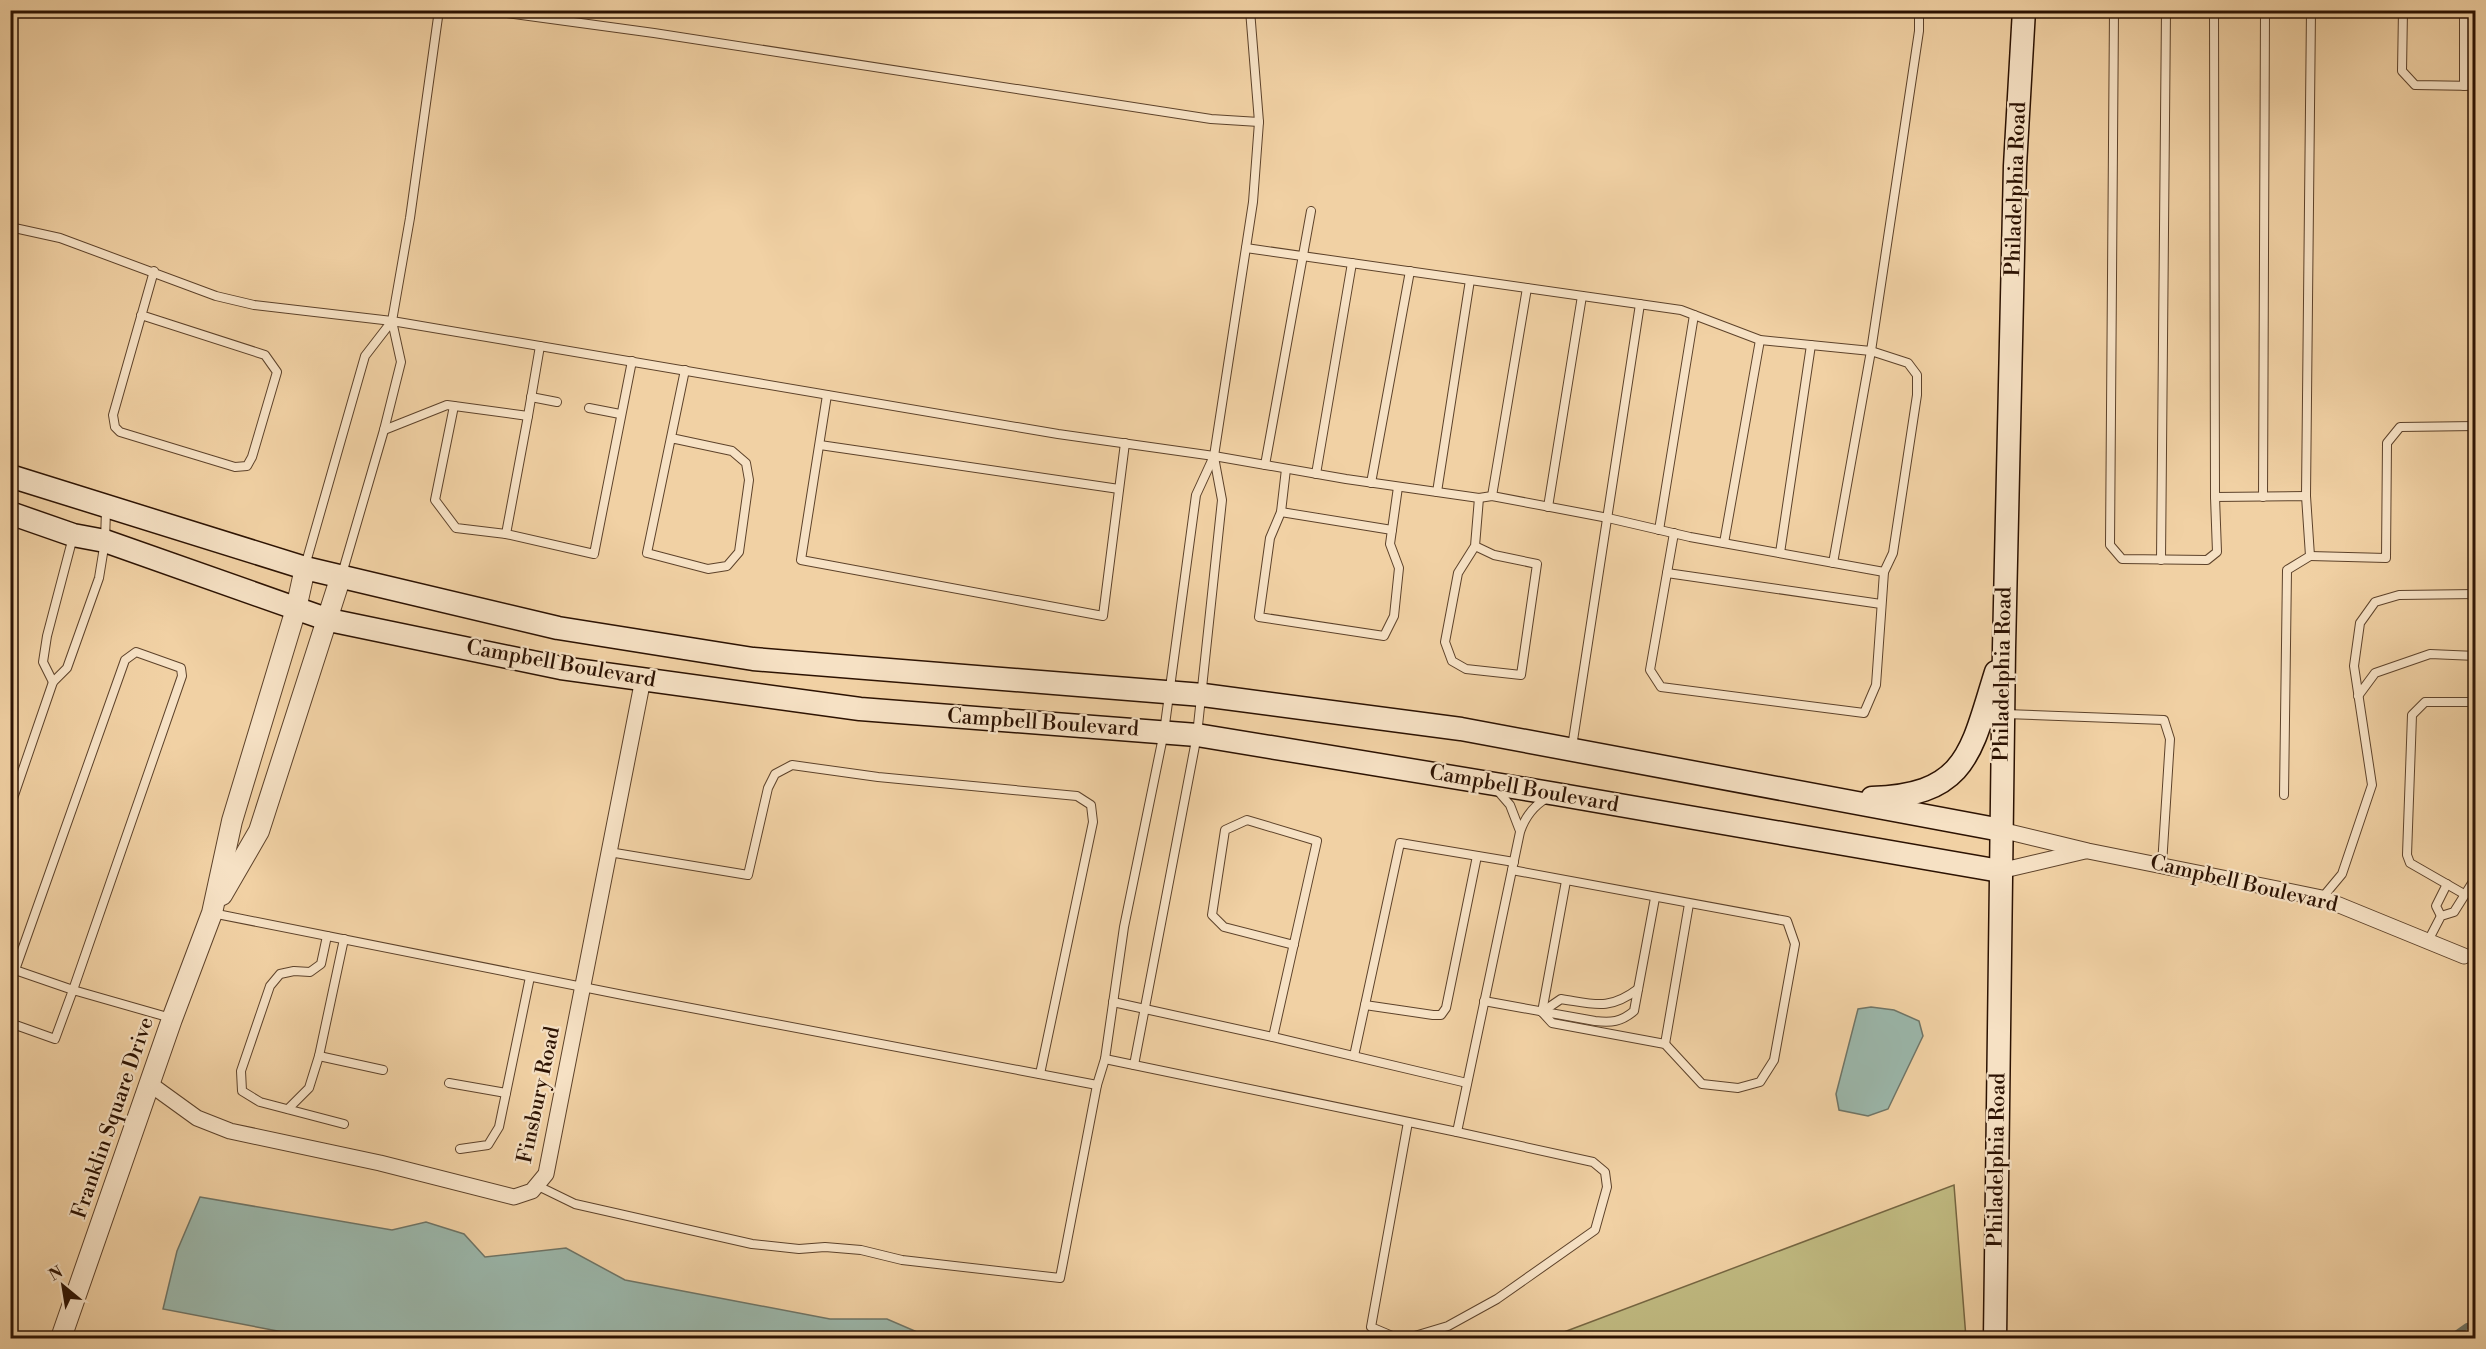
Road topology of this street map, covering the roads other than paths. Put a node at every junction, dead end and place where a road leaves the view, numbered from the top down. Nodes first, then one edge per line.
1 (439, 10) edge
2 (485, 10) edge
3 (1250, 10) edge
4 (1919, 10) edge
5 (2024, 10) edge
6 (2114, 10) edge
7 (2166, 10) edge
8 (2214, 10) edge
9 (2265, 10) edge
10 (2311, 10) edge
11 (2403, 10) edge
12 (2464, 10) edge
13 (2464, 86) junction
14 (2475, 86) edge
15 (1259, 122) junction
16 (1311, 211) dead end
17 (10, 227) edge
18 (1246, 248) junction
19 (1302, 256) junction
20 (1352, 263) junction
21 (1410, 271) junction
22 (154, 272) junction
23 (1470, 280) junction
24 (1527, 288) junction
25 (1582, 296) junction
26 (1640, 304) junction
27 (141, 315) junction
28 (1694, 315) junction
29 (392, 321) junction
30 (1760, 340) junction
31 (1811, 345) junction
32 (540, 346) junction
33 (1871, 351) junction
34 (632, 361) junction
35 (684, 370) junction
36 (827, 395) junction
37 (531, 397) junction
38 (557, 402) dead end
39 (450, 405) junction
40 (589, 408) dead end
41 (620, 414) junction
42 (528, 416) junction
43 (2475, 426) edge
44 (384, 430) junction
45 (670, 438) junction
46 (1125, 443) junction
47 (819, 445) junction
48 (1214, 456) junction
49 (1264, 465) junction
50 (1286, 469) junction
51 (1316, 474) junction
52 (10, 476) edge
53 (1371, 483) junction
54 (1398, 487) junction
55 (1119, 489) junction
56 (1437, 492) junction
57 (1492, 496) junction
58 (2306, 496) junction
59 (2215, 497) junction
60 (2263, 497) junction
61 (1479, 498) junction
62 (106, 507) junction
63 (1548, 507) junction
64 (1281, 512) junction
65 (10, 513) edge
66 (1608, 518) junction
67 (1392, 530) junction
68 (1659, 530) junction
69 (1674, 533) junction
70 (506, 534) junction
71 (74, 535) junction
72 (105, 541) junction
73 (1724, 543) junction
74 (1475, 546) junction
75 (1780, 554) junction
76 (2310, 556) junction
77 (2161, 560) junction
78 (1833, 563) junction
79 (305, 568) junction
80 (1884, 572) junction
81 (1667, 573) junction
82 (341, 576) junction
83 (2475, 594) edge
84 (1881, 604) junction
85 (296, 609) junction
86 (329, 620) junction
87 (2004, 648) junction
88 (2475, 656) edge
89 (643, 679) junction
90 (53, 682) junction
91 (1169, 692) junction
92 (1203, 695) junction
93 (2358, 696) junction
94 (2475, 702) edge
95 (2003, 714) junction
96 (1164, 732) junction
97 (1197, 735) junction
98 (1572, 749) junction
99 (1490, 782) junction
100 (1556, 794) junction
101 (2284, 795) dead end
102 (1831, 799) junction
103 (10, 807) edge
104 (2001, 830) junction
105 (1520, 832) junction
106 (2088, 850) junction
107 (609, 852) junction
108 (1477, 856) junction
109 (2162, 865) junction
110 (1513, 866) junction
111 (2000, 871) junction
112 (2475, 878) edge
113 (1566, 881) junction
114 (2447, 884) junction
115 (2464, 894) junction
116 (1655, 898) junction
117 (2322, 898) junction
118 (1689, 904) junction
119 (212, 913) junction
120 (2441, 916) junction
121 (327, 936) junction
122 (344, 939) junction
123 (2428, 941) junction
124 (1294, 945) junction
125 (2464, 956) dead end
126 (15, 970) junction
127 (530, 976) junction
128 (10, 981) edge
129 (583, 988) junction
130 (1638, 989) junction
131 (73, 990) junction
132 (1484, 1001) junction
133 (1113, 1002) junction
134 (1365, 1005) junction
135 (1145, 1008) junction
136 (1542, 1012) junction
137 (172, 1019) junction
138 (10, 1023) edge
139 (1273, 1037) junction
140 (1665, 1044) junction
141 (319, 1056) junction
142 (1353, 1056) junction
143 (1105, 1059) junction
144 (1134, 1065) junction
145 (383, 1070) dead end
146 (1040, 1074) junction
147 (449, 1083) dead end
148 (1467, 1083) junction
149 (150, 1084) junction
150 (1097, 1084) junction
151 (506, 1093) junction
152 (288, 1109) junction
153 (1408, 1122) junction
154 (344, 1124) dead end
155 (1457, 1132) junction
156 (460, 1149) dead end
157 (536, 1185) junction
158 (62, 1338) edge
159 (1397, 1338) edge
160 (1408, 1338) edge
161 (1995, 1338) edge

1 - 29 lane
2 - 15 lane
3 - 15 lane
4 - 33 lane
5 - 87 main road, Philadelphia Road
6 - 77 lane
7 - 77 lane
8 - 59 lane
9 - 60 lane
10 - 58 lane
11 - 13 lane
12 - 13 lane
13 - 14 lane
15 - 18 lane
16 - 19 lane
17 - 22 lane
18 - 19 lane
18 - 48 lane
19 - 20 lane
19 - 49 lane
20 - 21 lane
20 - 51 lane
21 - 23 lane
21 - 53 lane
22 - 27 lane
22 - 29 lane
23 - 24 lane
23 - 56 lane
24 - 25 lane
24 - 57 lane
25 - 26 lane
25 - 63 lane
26 - 28 lane
26 - 66 lane
27 - 27 lane
28 - 30 lane
28 - 68 lane
29 - 32 lane
29 - 44 lane
29 - 79 lane
30 - 31 lane
30 - 73 lane
31 - 33 lane
31 - 75 lane
32 - 34 lane
32 - 37 lane
33 - 78 lane
33 - 80 lane
34 - 35 lane
34 - 41 lane
35 - 36 lane
35 - 45 lane
36 - 46 lane
36 - 47 lane
37 - 38 lane
37 - 42 lane
39 - 42 lane
39 - 44 lane
39 - 70 lane
40 - 41 lane
41 - 70 lane
42 - 70 lane
43 - 76 lane
44 - 82 lane
45 - 45 lane
46 - 48 lane
46 - 55 lane
47 - 55 lane
47 - 55 lane
48 - 49 lane
48 - 91 lane
48 - 92 lane
49 - 50 lane
50 - 51 lane
50 - 64 lane
51 - 53 lane
52 - 62 main road, Campbell Boulevard
53 - 54 lane
54 - 56 lane
54 - 67 lane
56 - 61 lane
57 - 61 lane
57 - 63 lane
58 - 60 lane
58 - 76 lane
59 - 60 lane
59 - 77 lane
61 - 74 lane
62 - 72 lane
62 - 79 main road, Campbell Boulevard
63 - 66 lane
64 - 67 lane
64 - 67 lane
65 - 71 main road, Campbell Boulevard
66 - 68 lane
66 - 98 lane
68 - 69 lane
69 - 73 lane
69 - 81 lane
71 - 72 main road, Campbell Boulevard
71 - 90 lane
72 - 85 main road, Campbell Boulevard
72 - 90 lane
73 - 75 lane
74 - 74 lane
75 - 78 lane
76 - 101 lane
78 - 80 lane
79 - 82 main road, Campbell Boulevard
79 - 85 street, Franklin Square Drive
80 - 84 lane
81 - 84 lane
81 - 84 lane
82 - 86 street, Franklin Square Drive
82 - 91 main road, Campbell Boulevard
83 - 93 lane
85 - 86 main road, Campbell Boulevard
85 - 119 street, Franklin Square Drive
86 - 89 main road, Campbell Boulevard
86 - 119 street, Franklin Square Drive
87 - 95 main road, Philadelphia Road
87 - 102 main road
88 - 93 lane
89 - 96 main road, Campbell Boulevard
89 - 107 street, Finsbury Road
90 - 103 lane
91 - 92 main road, Campbell Boulevard
91 - 96 lane
92 - 97 lane
92 - 98 main road, Campbell Boulevard
93 - 117 lane
94 - 114 lane
95 - 104 main road, Philadelphia Road
95 - 109 lane
96 - 97 main road, Campbell Boulevard
96 - 133 lane
97 - 99 main road, Campbell Boulevard
97 - 135 lane
98 - 102 main road, Campbell Boulevard
99 - 100 main road, Campbell Boulevard
99 - 105 lane
100 - 105 lane
100 - 111 main road, Campbell Boulevard
102 - 104 main road, Campbell Boulevard
104 - 106 street, Campbell Boulevard
104 - 111 main road, Philadelphia Road
105 - 110 lane
106 - 109 street, Campbell Boulevard
106 - 111 street, Campbell Boulevard
107 - 129 street, Finsbury Road
107 - 146 lane
108 - 110 lane
108 - 134 lane
108 - 134 lane
109 - 117 street, Campbell Boulevard
110 - 113 lane
110 - 132 lane
111 - 161 main road, Philadelphia Road
112 - 115 lane
113 - 116 lane
113 - 136 lane
114 - 115 lane
114 - 120 lane
115 - 120 lane
116 - 118 lane
116 - 130 lane
117 - 123 street, Campbell Boulevard
118 - 140 lane
118 - 140 lane
119 - 121 lane
119 - 137 street, Franklin Square Drive
120 - 123 lane
121 - 122 lane
121 - 152 lane
122 - 127 lane
122 - 141 lane
123 - 125 street, Campbell Boulevard
124 - 124 lane
124 - 139 lane
126 - 128 lane
126 - 131 lane
126 - 131 lane
127 - 129 lane
127 - 151 lane
129 - 146 lane
129 - 157 street, Finsbury Road
130 - 136 lane
130 - 136 lane
131 - 137 lane
131 - 138 lane
132 - 136 lane
132 - 148 lane
133 - 135 lane
133 - 143 lane
134 - 142 lane
135 - 139 lane
135 - 144 lane
136 - 140 lane
137 - 149 street, Franklin Square Drive
139 - 142 lane
141 - 145 lane
141 - 152 lane
142 - 148 lane
143 - 144 lane
143 - 150 lane
144 - 153 lane
146 - 150 lane
147 - 151 lane
148 - 155 lane
149 - 157 street, Finsbury Road
149 - 158 street, Franklin Square Drive
150 - 157 lane
151 - 156 lane
152 - 154 lane
153 - 155 lane
153 - 159 lane
155 - 160 lane

